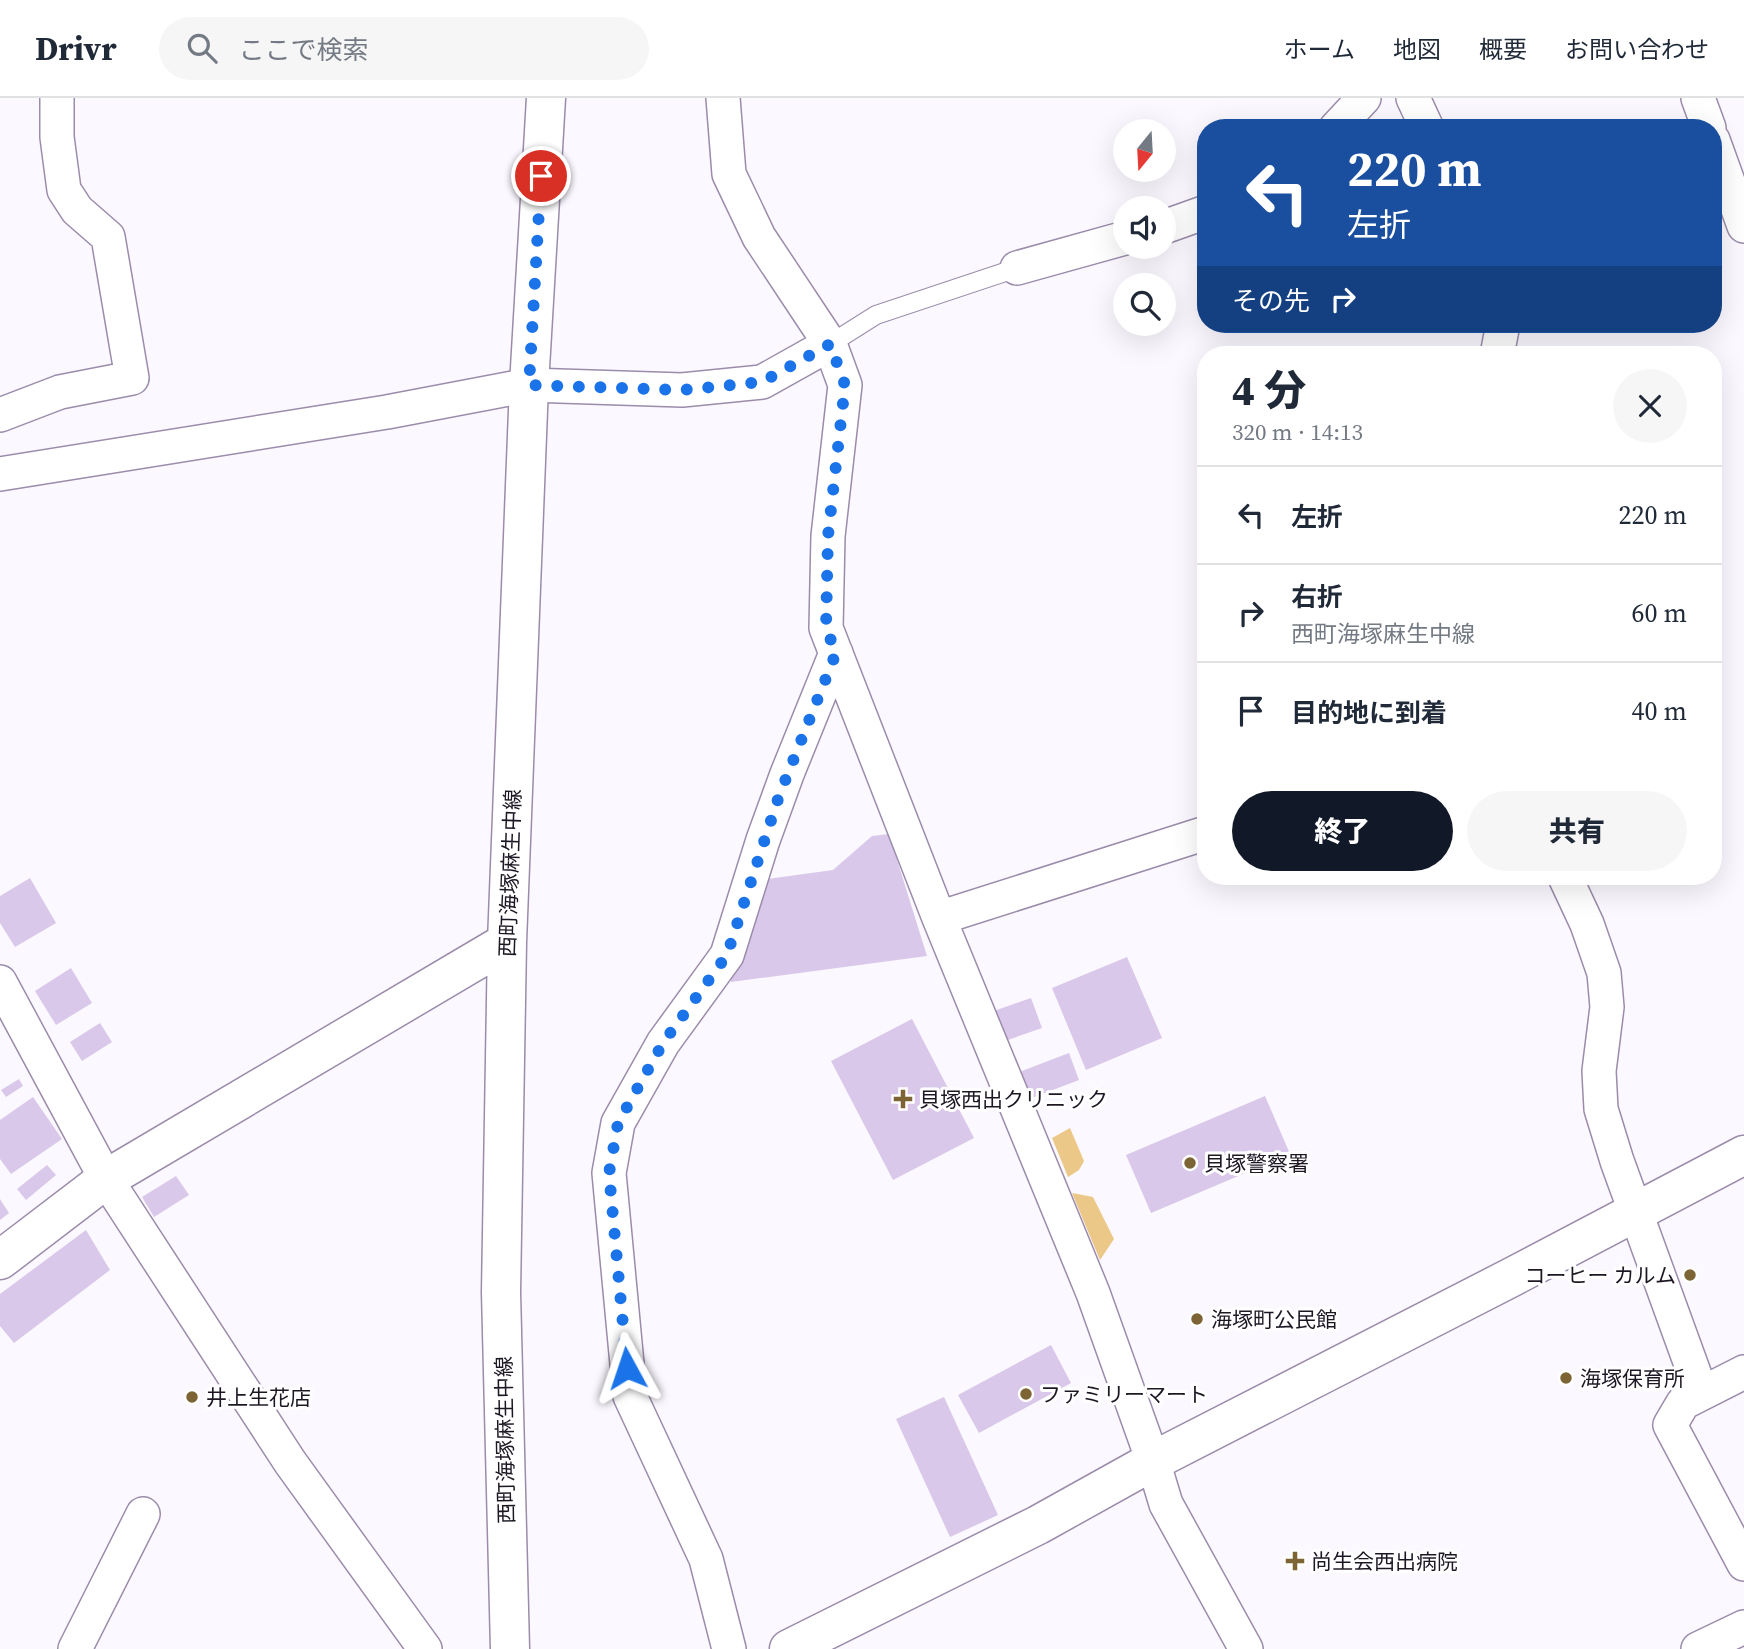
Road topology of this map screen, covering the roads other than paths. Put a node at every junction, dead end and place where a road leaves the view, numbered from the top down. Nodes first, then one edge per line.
1 (57, 98) edge
2 (545, 98) edge
3 (723, 98) edge
4 (1364, 98) edge
5 (1413, 98) edge
6 (1698, 98) edge
7 (1344, 119) edge
8 (1423, 119) edge
9 (1706, 119) edge
10 (1722, 165) edge
11 (1197, 215) edge
12 (1176, 223) edge
13 (1744, 226) edge
14 (1113, 241) edge
15 (1017, 268) joint
16 (830, 344) junction
17 (529, 385) junction
18 (0, 415) edge
19 (0, 474) edge
20 (836, 653) junction
21 (1197, 836) edge
22 (1569, 885) edge
23 (939, 918) junction
24 (507, 942) junction
25 (0, 982) edge
26 (1744, 1155) edge
27 (106, 1179) junction
28 (1636, 1212) junction
29 (0, 1260) edge
30 (1744, 1372) edge
31 (1701, 1392) junction
32 (1153, 1461) junction
33 (144, 1514) dead end
34 (1744, 1564) edge
35 (1744, 1627) edge
36 (75, 1649) edge
37 (425, 1649) edge
38 (510, 1649) edge
39 (729, 1649) edge
40 (789, 1649) edge
41 (1246, 1649) edge
42 (1698, 1649) edge

1 - 18 street
2 - 17 street, 西町海塚麻生中線
3 - 16 street
4 - 7 street
5 - 8 street
6 - 9 street
10 - 13 street
11 - 12 street
14 - 15 street
15 - 16 lane
16 - 17 street
16 - 20 street
17 - 19 street
17 - 24 street, 西町海塚麻生中線
20 - 23 street
20 - 39 street
21 - 23 street
22 - 28 street
23 - 32 street
24 - 27 street
24 - 38 street, 西町海塚麻生中線
25 - 27 street
26 - 28 street
27 - 29 street
27 - 37 street
28 - 31 street
28 - 32 street
30 - 31 street
31 - 34 street
32 - 40 street
32 - 41 street
33 - 36 street
35 - 42 street

